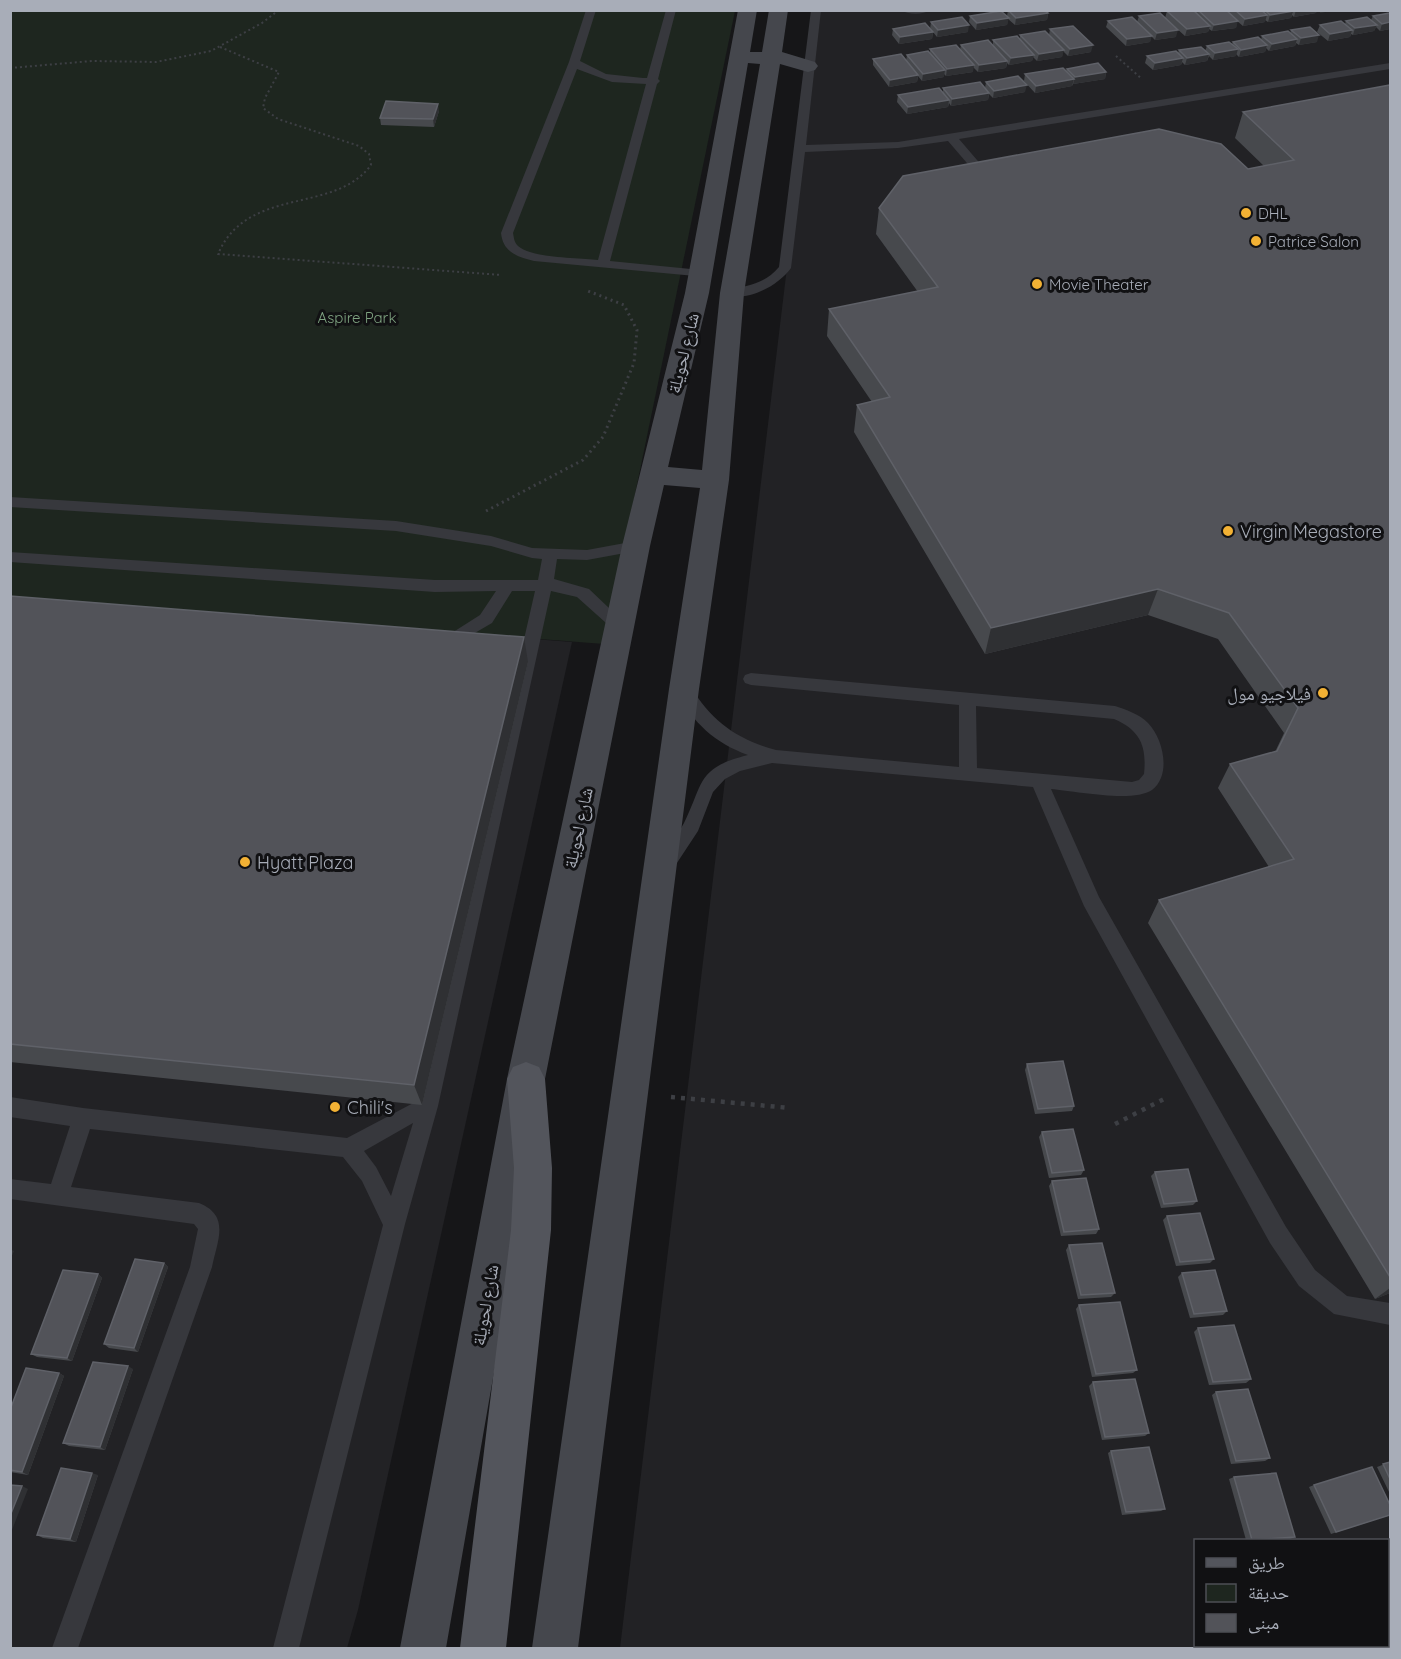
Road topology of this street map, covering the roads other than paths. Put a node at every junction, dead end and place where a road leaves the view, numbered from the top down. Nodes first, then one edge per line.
1 (591, 10) edge
2 (671, 10) edge
3 (748, 10) edge
4 (779, 10) edge
5 (816, 10) edge
6 (906, 10) edge
7 (925, 10) edge
8 (772, 57) junction
9 (739, 58) junction
10 (574, 62) junction
11 (808, 66) junction
12 (1390, 66) edge
13 (654, 81) junction
14 (951, 137) junction
15 (800, 149) junction
16 (997, 189) edge
17 (603, 264) junction
18 (701, 274) junction
19 (732, 293) junction
20 (653, 474) junction
21 (715, 480) junction
22 (10, 502) edge
23 (636, 546) junction
24 (551, 553) junction
25 (10, 557) edge
26 (507, 585) junction
27 (543, 585) junction
28 (621, 627) junction
29 (425, 640) edge
30 (751, 679) dead end
31 (684, 689) junction
32 (966, 701) junction
33 (776, 757) junction
34 (968, 775) junction
35 (1039, 781) junction
36 (660, 874) junction
37 (526, 1078) junction
38 (428, 1106) junction
39 (10, 1107) edge
40 (83, 1118) junction
41 (349, 1148) junction
42 (10, 1189) edge
43 (58, 1194) junction
44 (394, 1224) junction
45 (1390, 1314) edge
46 (65, 1648) edge
47 (286, 1648) edge
48 (423, 1648) edge
49 (483, 1648) edge
50 (555, 1648) edge

1 - 10 lane
2 - 13 lane
3 - 9 street, شارع لحويلة
4 - 8 street, شارع لحويلة
5 - 11 lane
6 - 7 lane
8 - 9 street
8 - 11 street
8 - 19 street, شارع لحويلة
9 - 18 street, شارع لحويلة
10 - 13 lane
10 - 17 lane
11 - 15 lane
12 - 14 lane
13 - 17 lane
14 - 15 lane
14 - 16 lane
15 - 19 lane
17 - 18 lane
18 - 20 street, شارع لحويلة
19 - 21 street, شارع لحويلة
20 - 21 street
20 - 23 street, شارع لحويلة
21 - 31 street, شارع لحويلة
22 - 24 lane
23 - 24 lane
23 - 28 street, شارع لحويلة
24 - 27 lane
25 - 26 lane
26 - 27 lane
26 - 29 lane
27 - 28 lane
27 - 38 lane
28 - 37 street, شارع لحويلة
30 - 32 lane
31 - 33 lane
31 - 36 street, شارع لحويلة
32 - 34 lane
32 - 35 lane
33 - 34 lane
33 - 36 lane
34 - 35 lane
35 - 45 lane
36 - 50 street, شارع لحويلة
37 - 48 street, شارع لحويلة
37 - 49 main road
38 - 41 lane
38 - 44 lane
39 - 40 lane
40 - 41 lane
40 - 43 lane
41 - 44 lane
42 - 43 lane
43 - 46 lane
44 - 47 lane

